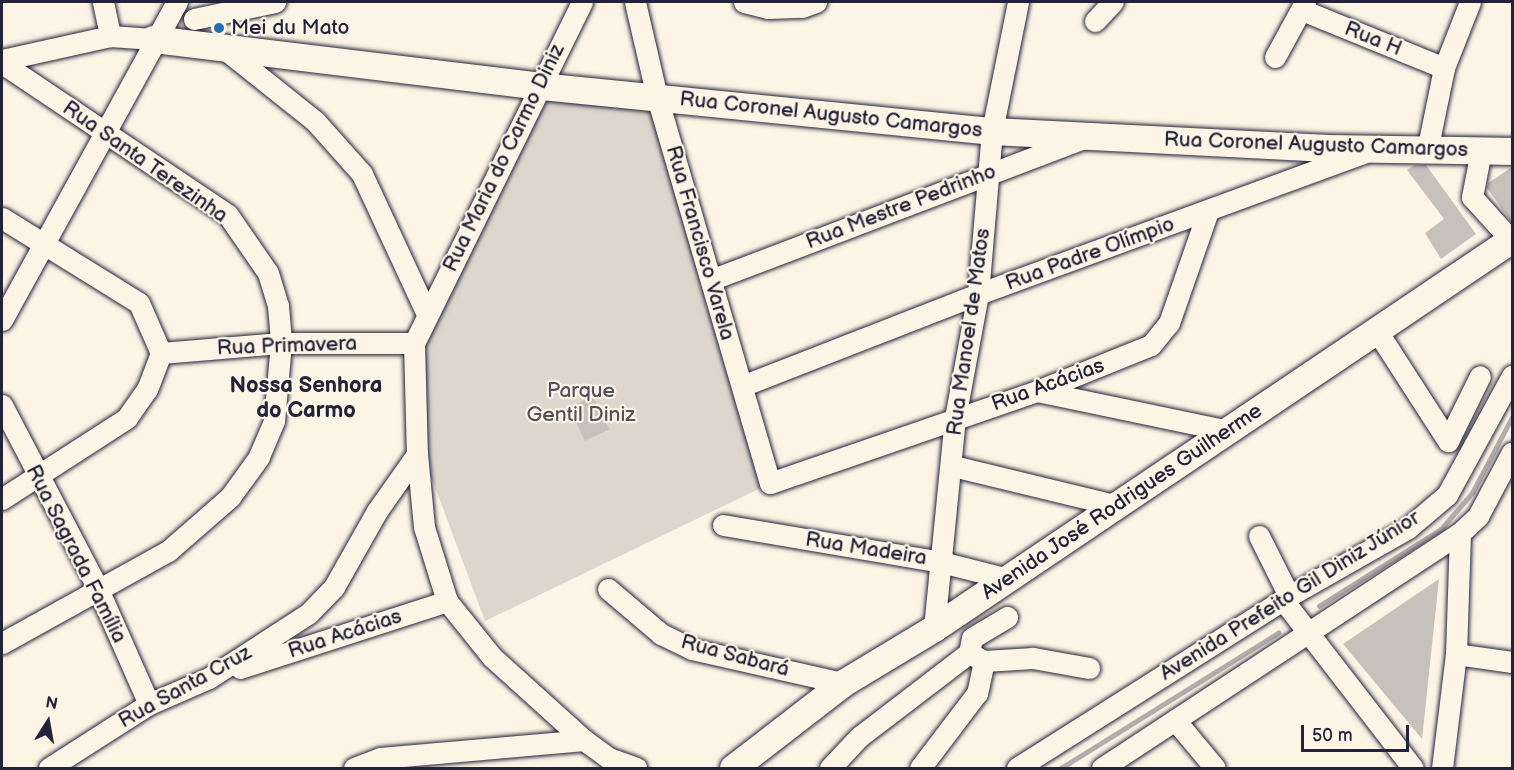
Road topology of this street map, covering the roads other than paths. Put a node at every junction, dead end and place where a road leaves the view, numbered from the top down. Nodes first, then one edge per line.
1 (103, 2) edge
2 (275, 2) edge
3 (582, 2) edge
4 (635, 2) edge
5 (744, 2) edge
6 (816, 2) edge
7 (1018, 2) edge
8 (1113, 2) edge
9 (1470, 2) edge
10 (1303, 6) edge
11 (181, 19) edge
12 (1095, 21) dead end
13 (110, 36) junction
14 (226, 50) junction
15 (1275, 57) dead end
16 (2, 61) edge
17 (1444, 68) junction
18 (540, 86) junction
19 (657, 97) junction
20 (992, 131) junction
21 (103, 132) junction
22 (1090, 136) junction
23 (1372, 150) junction
24 (1427, 151) junction
25 (1481, 151) junction
26 (1512, 151) edge
27 (988, 173) junction
28 (1208, 211) junction
29 (2, 218) edge
30 (1512, 240) edge
31 (43, 243) junction
32 (713, 279) junction
33 (978, 294) junction
34 (427, 315) junction
35 (2, 320) edge
36 (1377, 331) junction
37 (281, 343) junction
38 (414, 343) junction
39 (161, 353) junction
40 (1480, 376) dead end
41 (1512, 376) edge
42 (742, 386) junction
43 (1037, 391) junction
44 (2, 405) edge
45 (955, 418) junction
46 (1228, 431) junction
47 (417, 453) junction
48 (1512, 453) edge
49 (953, 466) junction
50 (38, 479) junction
51 (770, 483) joint
52 (2, 499) edge
53 (1118, 506) junction
54 (723, 525) dead end
55 (1460, 532) junction
56 (1259, 536) dead end
57 (941, 562) junction
58 (1008, 579) junction
59 (98, 589) junction
60 (608, 589) dead end
61 (1286, 598) junction
62 (447, 601) junction
63 (1007, 616) dead end
64 (934, 628) junction
65 (1310, 632) junction
66 (2, 643) edge
67 (1456, 654) junction
68 (976, 657) junction
69 (1512, 662) edge
70 (1089, 668) dead end
71 (209, 678) junction
72 (843, 683) junction
73 (149, 704) junction
74 (1175, 720) junction
75 (584, 740) junction
76 (49, 768) edge
77 (354, 768) edge
78 (636, 768) edge
79 (733, 768) edge
80 (830, 768) edge
81 (920, 768) edge
82 (1017, 768) edge
83 (1102, 768) edge
84 (1215, 768) edge
85 (1413, 768) edge
86 (1442, 768) edge

1 - 13 street
2 - 11 street
3 - 18 street, Rua Maria do Carmo Diniz
4 - 19 street, Rua Francisco Varela
5 - 6 street
7 - 20 street, Rua Manoel de Matos
8 - 12 street
9 - 17 street
10 - 15 street
10 - 17 street, Rua H
11 - 13 street
11 - 14 main road, Rua Coronel Augusto Camargos
11 - 21 street
13 - 16 street
14 - 18 main road, Rua Coronel Augusto Camargos
14 - 34 street
16 - 21 street, Rua Santa Terezinha
17 - 24 street
18 - 19 main road, Rua Coronel Augusto Camargos
18 - 34 street, Rua Maria do Carmo Diniz
19 - 20 main road, Rua Coronel Augusto Camargos
19 - 32 street, Rua Francisco Varela
20 - 22 main road, Rua Coronel Augusto Camargos
20 - 27 street, Rua Manoel de Matos
21 - 31 street
21 - 37 street, Rua Santa Terezinha
22 - 23 main road, Rua Coronel Augusto Camargos
22 - 27 street, Rua Mestre Pedrinho
23 - 24 main road, Rua Coronel Augusto Camargos
23 - 28 street, Rua Padre Olímpio
24 - 25 main road, Rua Coronel Augusto Camargos
25 - 26 main road, Rua Coronel Augusto Camargos
25 - 30 street
27 - 32 street, Rua Mestre Pedrinho
27 - 33 street, Rua Manoel de Matos
28 - 33 street, Rua Padre Olímpio
28 - 43 street, Rua Acácias
29 - 31 street
30 - 36 main road, Avenida José Rodrigues Guilherme
31 - 35 street
31 - 39 street
32 - 42 street, Rua Francisco Varela
33 - 42 street, Rua Padre Olímpio
33 - 45 street, Rua Manoel de Matos
34 - 38 street, Rua Maria do Carmo Diniz
36 - 40 street
36 - 46 main road, Avenida José Rodrigues Guilherme
37 - 38 street, Rua Primavera
37 - 39 street, Rua Primavera
37 - 59 street, Rua Santa Terezinha
38 - 47 street
39 - 50 street
41 - 61 street, Avenida Prefeito Gil Diniz Júnior
42 - 51 street, Rua Francisco Varela
43 - 45 street, Rua Acácias
43 - 46 street
44 - 50 street, Rua Sagrada Família
45 - 49 street, Rua Manoel de Matos
45 - 51 street, Rua Acácias
46 - 53 main road, Avenida José Rodrigues Guilherme
47 - 62 street
47 - 71 street, Rua Santa Cruz
48 - 55 street, Avenida Prefeito Gil Diniz Júnior
49 - 53 street
49 - 57 street, Rua Manoel de Matos
50 - 52 street
50 - 59 street, Rua Sagrada Família
53 - 58 main road, Avenida José Rodrigues Guilherme
54 - 57 street, Rua Madeira
55 - 65 street, Avenida Prefeito Gil Diniz Júnior
55 - 67 street
56 - 61 street
57 - 58 street, Rua Madeira
57 - 64 street, Rua Manoel de Matos
58 - 64 main road, Avenida José Rodrigues Guilherme
59 - 66 street, Rua Santa Terezinha
59 - 73 street, Rua Sagrada Família
60 - 72 street, Rua Sabará
61 - 65 street
61 - 82 street, Avenida Prefeito Gil Diniz Júnior
62 - 71 street, Rua Acácias
62 - 75 street
63 - 68 street
64 - 72 main road, Avenida José Rodrigues Guilherme
65 - 74 street, Avenida Prefeito Gil Diniz Júnior
65 - 85 street
67 - 69 street
67 - 86 street
68 - 70 street
68 - 80 street
68 - 81 street
71 - 73 street, Rua Santa Cruz
72 - 79 main road, Avenida José Rodrigues Guilherme
73 - 76 street, Rua Santa Cruz
74 - 83 street, Avenida Prefeito Gil Diniz Júnior
74 - 84 street
75 - 77 street
75 - 78 street

